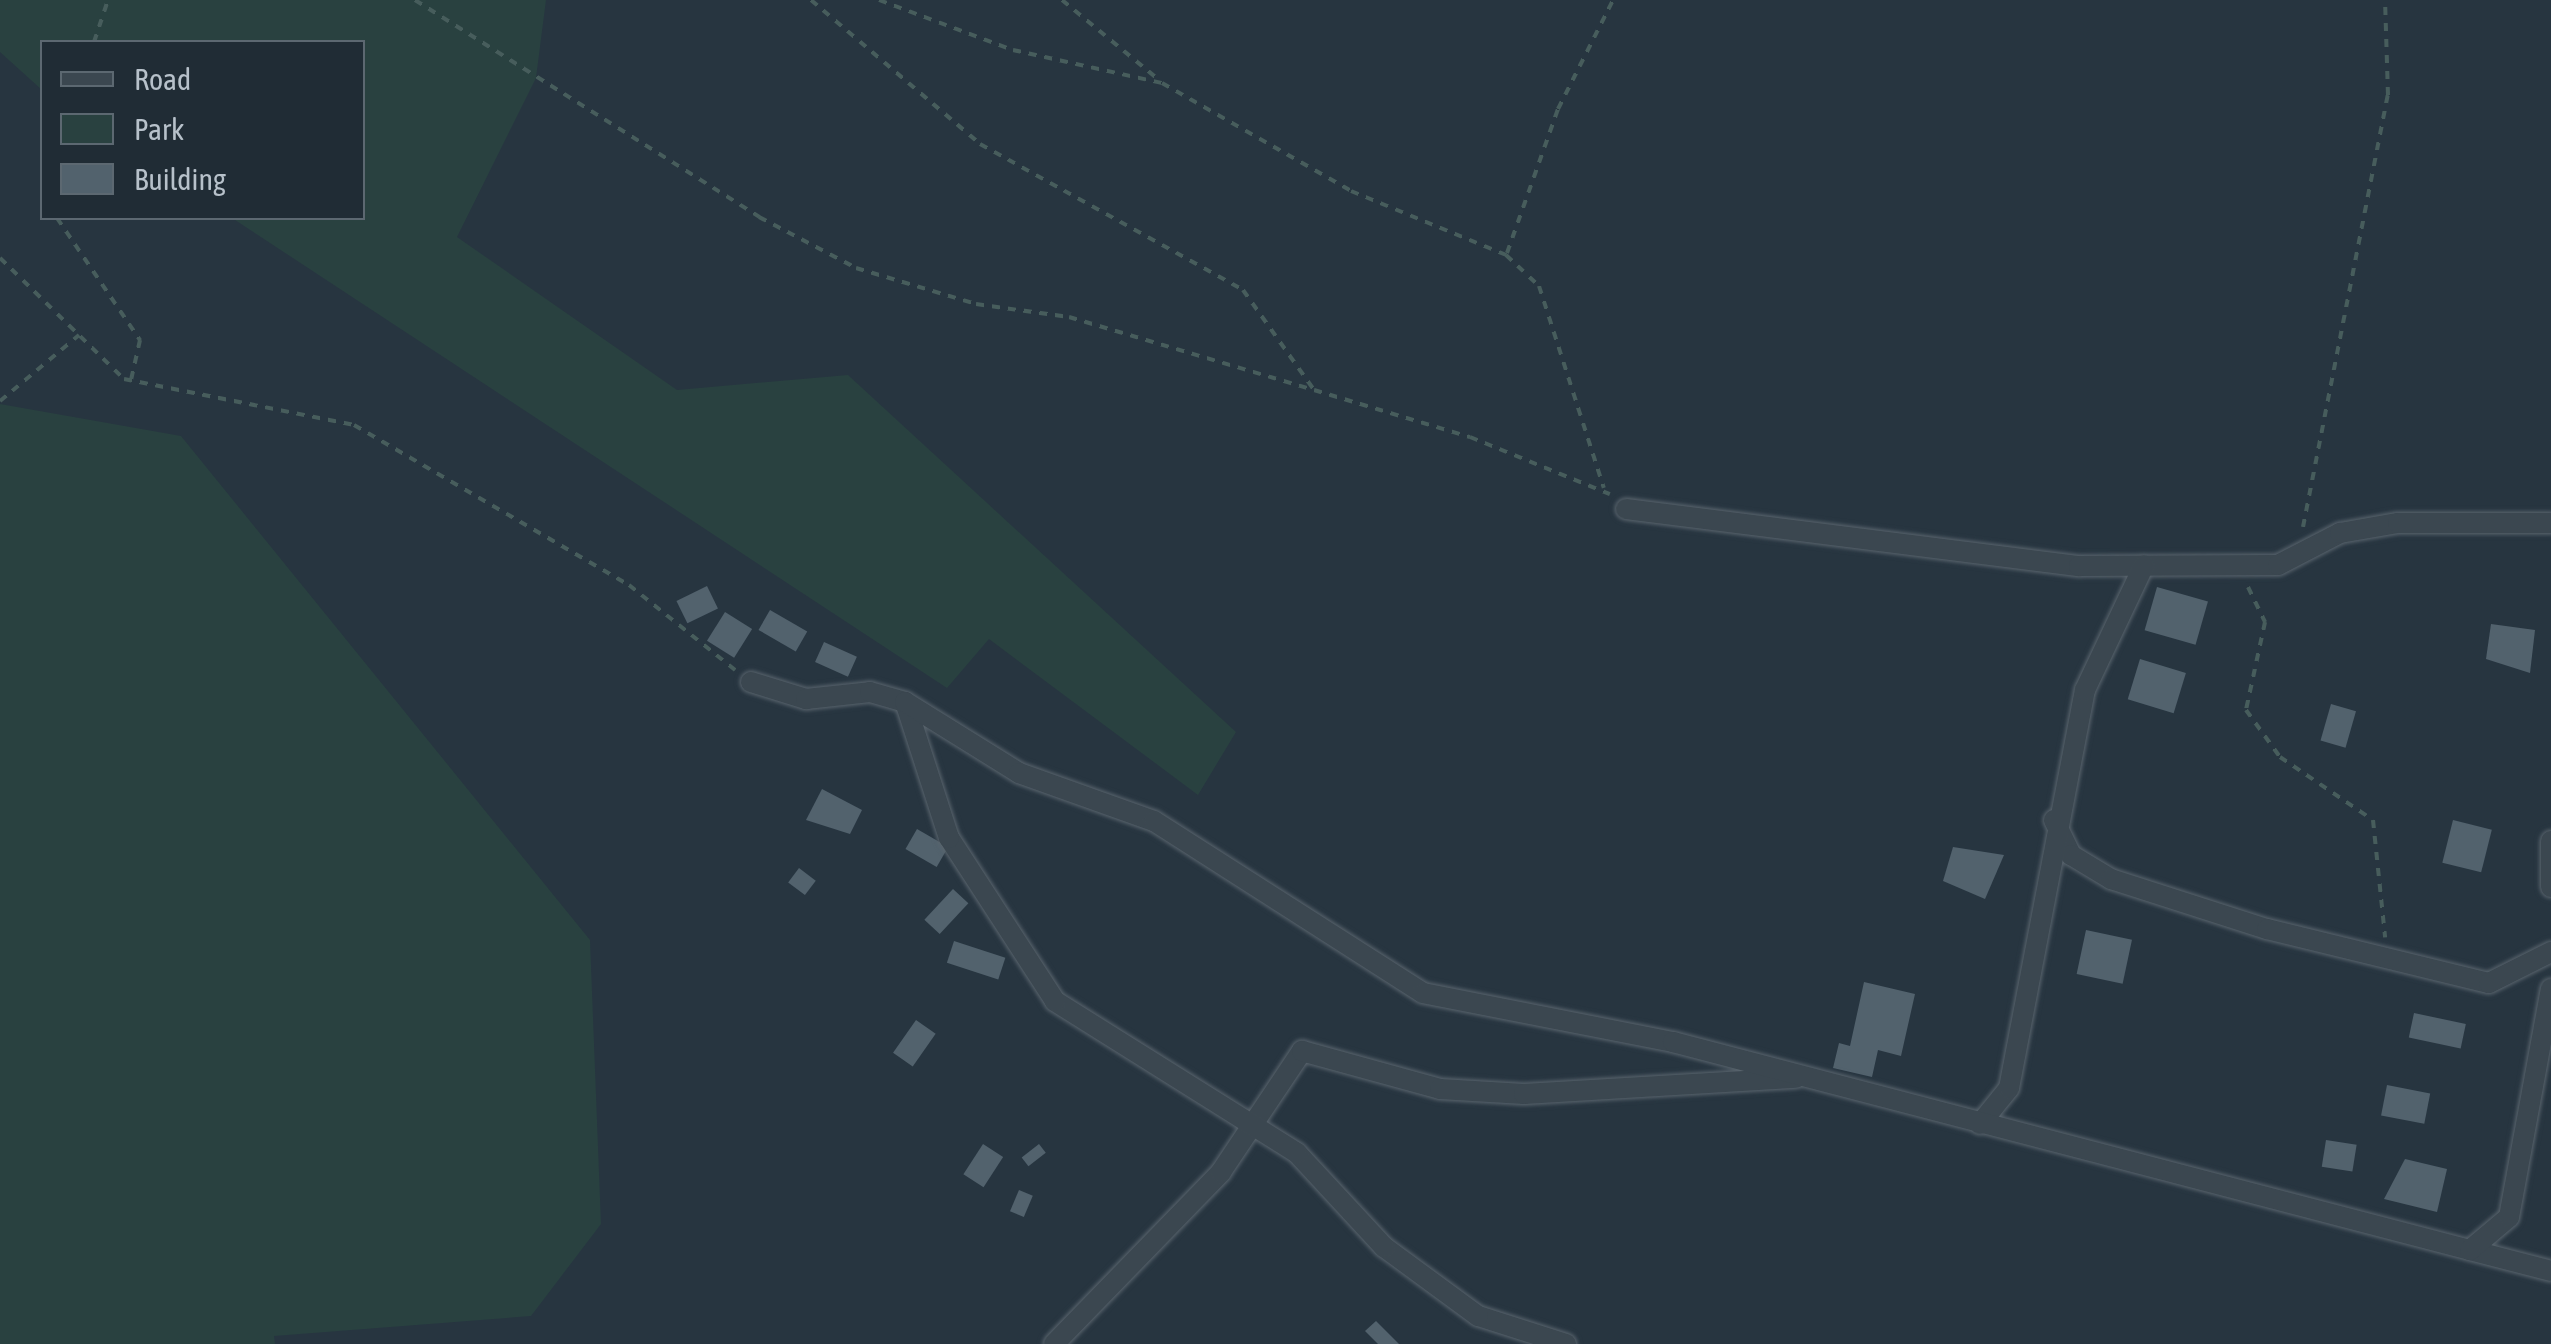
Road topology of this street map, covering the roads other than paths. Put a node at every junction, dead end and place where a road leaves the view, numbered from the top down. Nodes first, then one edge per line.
1 (1626, 508) road end
2 (2551, 523) edge
3 (2144, 565) junction
4 (751, 682) road end
5 (906, 702) junction
6 (2054, 820) junction
7 (2551, 841) edge
8 (2551, 886) edge
9 (2551, 952) edge
10 (2551, 989) edge
11 (1803, 1077) junction
12 (1980, 1124) junction
13 (1258, 1128) junction
14 (2470, 1250) junction
15 (2551, 1271) edge
16 (1054, 1344) edge
17 (1566, 1344) edge

1 - 3 street
2 - 3 street
3 - 6 street
4 - 5 street
5 - 11 street
5 - 13 street
6 - 9 street
6 - 12 street
7 - 8 street
10 - 14 street
11 - 12 street
11 - 13 street
12 - 14 street
13 - 16 street
13 - 17 street
14 - 15 street

